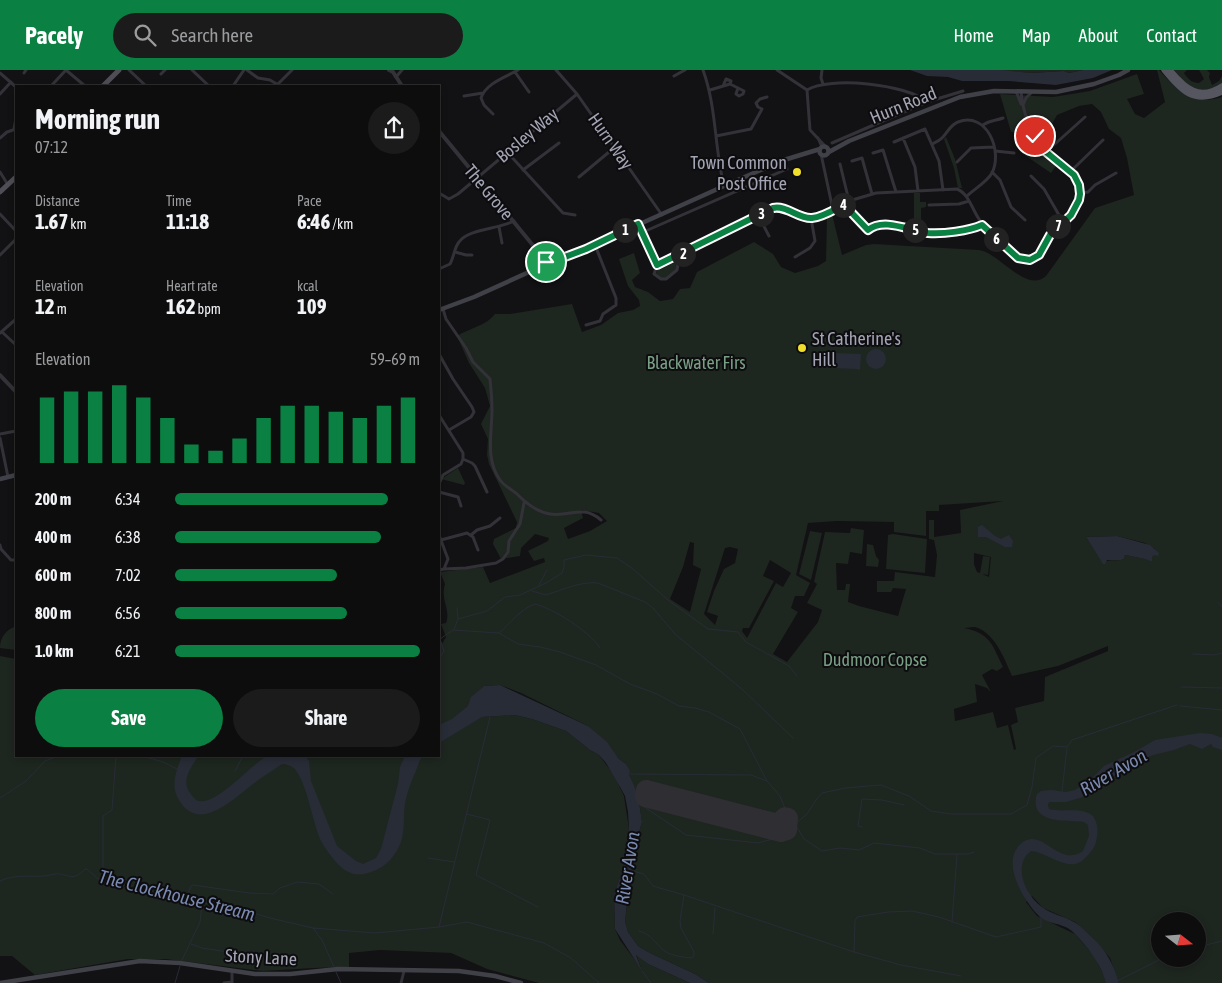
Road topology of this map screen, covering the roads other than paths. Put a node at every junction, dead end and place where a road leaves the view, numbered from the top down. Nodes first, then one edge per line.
1 (119, 70) edge
2 (129, 70) edge
3 (165, 70) edge
4 (193, 70) edge
5 (245, 70) edge
6 (292, 70) edge
7 (402, 70) edge
8 (556, 70) edge
9 (685, 70) edge
10 (702, 70) edge
11 (777, 70) edge
12 (822, 70) edge
13 (1128, 70) edge
14 (1164, 70) edge
15 (1170, 70) edge
16 (68, 71) edge
17 (393, 71) edge
18 (517, 71) edge
19 (0, 73) edge
20 (161, 74) dead end
21 (674, 76) dead end
22 (396, 77) junction
23 (11, 82) junction
24 (823, 84) junction
25 (52, 85) edge
26 (84, 85) edge
27 (104, 85) edge
28 (145, 85) edge
29 (207, 85) edge
30 (234, 85) edge
31 (279, 85) edge
32 (401, 85) edge
33 (15, 86) edge
34 (1222, 86) edge
35 (738, 88) dead end
36 (710, 90) junction
37 (807, 90) junction
38 (963, 90) dead end
39 (529, 92) dead end
40 (1019, 92) junction
41 (1032, 92) junction
42 (1222, 92) edge
43 (483, 93) junction
44 (0, 94) edge
45 (577, 94) junction
46 (464, 96) dead end
47 (767, 97) dead end
48 (927, 102) junction
49 (1023, 106) junction
50 (493, 114) dead end
51 (1085, 117) dead end
52 (1003, 118) dead end
53 (982, 125) junction
54 (15, 129) edge
55 (440, 132) edge
56 (716, 136) junction
57 (0, 138) edge
58 (903, 138) junction
59 (1103, 140) dead end
60 (832, 142) dead end
61 (894, 142) dead end
62 (559, 143) dead end
63 (932, 144) junction
64 (616, 147) junction
65 (994, 149) junction
66 (824, 150) junction
67 (507, 152) junction
68 (1046, 152) junction
69 (873, 153) dead end
70 (1014, 153) dead end
71 (784, 160) junction
72 (852, 161) dead end
73 (957, 162) dead end
74 (840, 164) dead end
75 (523, 170) junction
76 (0, 172) edge
77 (992, 172) junction
78 (1072, 172) junction
79 (1116, 174) dead end
80 (478, 176) junction
81 (1031, 176) dead end
82 (579, 177) dead end
83 (15, 178) edge
84 (8, 186) junction
85 (724, 186) junction
86 (944, 190) junction
87 (918, 191) junction
88 (0, 192) edge
89 (896, 192) junction
90 (440, 194) edge
91 (872, 194) junction
92 (1080, 194) junction
93 (966, 196) junction
94 (969, 201) junction
95 (847, 202) junction
96 (929, 204) dead end
97 (833, 210) junction
98 (0, 214) edge
99 (662, 214) junction
100 (575, 215) dead end
101 (758, 215) junction
102 (811, 218) junction
103 (1025, 220) dead end
104 (514, 221) junction
105 (1062, 222) junction
106 (638, 224) junction
107 (982, 225) junction
108 (499, 227) junction
109 (15, 230) edge
110 (641, 233) junction
111 (769, 236) dead end
112 (15, 240) edge
113 (502, 244) dead end
114 (595, 244) junction
115 (455, 252) junction
116 (0, 255) edge
117 (472, 255) dead end
118 (795, 257) dead end
119 (675, 258) junction
120 (548, 260) junction
121 (657, 265) junction
122 (440, 269) edge
123 (441, 310) edge
124 (15, 320) edge
125 (586, 326) dead end
126 (1, 333) edge
127 (15, 344) edge
128 (440, 356) edge
129 (0, 375) edge
130 (15, 391) edge
131 (440, 416) edge
132 (449, 430) junction
133 (15, 431) edge
134 (0, 436) edge
135 (463, 459) junction
136 (15, 475) edge
137 (8, 476) junction
138 (440, 476) edge
139 (0, 479) edge
140 (440, 492) edge
141 (487, 492) dead end
142 (524, 503) junction
143 (461, 506) dead end
144 (500, 518) dead end
145 (602, 520) dead end
146 (471, 535) junction
147 (440, 537) edge
148 (441, 540) junction
149 (0, 545) edge
150 (478, 550) dead end
151 (15, 560) edge
152 (444, 569) junction
153 (440, 570) edge
154 (404, 970) junction
155 (232, 971) junction
156 (0, 982) edge
157 (232, 982) edge
158 (224, 983) edge
159 (402, 983) edge
160 (521, 983) edge

1 - 27 main road
2 - 28 street
3 - 20 street
4 - 29 street
5 - 30 street
5 - 31 street
6 - 31 street
7 - 22 street
8 - 45 street, Hurn Way
9 - 21 street
10 - 36 street
11 - 37 street
12 - 24 street
13 - 41 main road, Hurn Road
14 - 42 highway
15 - 34 highway
16 - 25 street
16 - 26 street
17 - 22 street
18 - 39 street
18 - 43 street
19 - 23 street
22 - 32 street
23 - 33 street
23 - 44 street
24 - 37 street
24 - 48 street
35 - 36 street
36 - 56 street
37 - 66 street
38 - 48 street
40 - 41 main road, Hurn Road
40 - 49 street
40 - 66 main road, Hurn Road
41 - 49 street
43 - 46 street
43 - 50 street
45 - 64 street, Hurn Way
45 - 67 street, Bosley Way
47 - 56 street
48 - 60 street
49 - 68 street
51 - 68 street
52 - 53 street
53 - 63 street
53 - 65 street
54 - 57 street
55 - 80 street, The Grove
56 - 85 street
58 - 61 street
58 - 63 street
58 - 87 street
59 - 78 street
62 - 75 street
63 - 86 street
64 - 82 street
64 - 99 street, Hurn Way
65 - 70 street
65 - 73 street
65 - 77 street
66 - 71 main road, Hurn Road
66 - 97 street
67 - 75 street
67 - 80 street, Bosley Way
68 - 78 street
69 - 89 street
71 - 85 main road, Hurn Road
71 - 110 street
72 - 91 street
74 - 95 street
75 - 100 street
76 - 84 street
77 - 93 street
77 - 103 street
78 - 92 street
79 - 92 street
80 - 90 street, Bosley Way
80 - 104 street, The Grove
81 - 105 street
83 - 84 main road
84 - 88 main road
85 - 99 main road, Hurn Road
86 - 87 street
86 - 93 street
87 - 89 street
89 - 91 street
91 - 95 street
92 - 105 street
93 - 94 street
94 - 96 street
94 - 107 street
95 - 97 street
95 - 107 street
97 - 102 street
98 - 109 street
99 - 106 main road, Hurn Road
101 - 102 street
101 - 111 street
101 - 119 street
102 - 118 street
104 - 108 street
104 - 120 street, The Grove
105 - 107 street
106 - 110 street
106 - 114 main road, Hurn Road
108 - 113 street
108 - 115 street
110 - 121 street
112 - 116 street
114 - 120 main road, Hurn Road
114 - 125 street
115 - 117 street
115 - 122 street
119 - 121 street
119 - 121 street
120 - 123 main road
123 - 142 street
124 - 126 street
126 - 127 street
128 - 132 street
129 - 130 street
131 - 132 street
132 - 135 street
133 - 134 street
134 - 137 street
135 - 138 street
135 - 141 street
136 - 137 main road
137 - 139 main road
140 - 143 street
142 - 145 street
142 - 152 street
144 - 146 street
146 - 148 street
146 - 150 street
147 - 148 street
148 - 152 street
149 - 151 street
152 - 153 street
154 - 155 main road, Stony Lane
154 - 159 street
154 - 160 main road, Stony Lane
155 - 156 main road, Stony Lane
155 - 157 street
157 - 158 street

